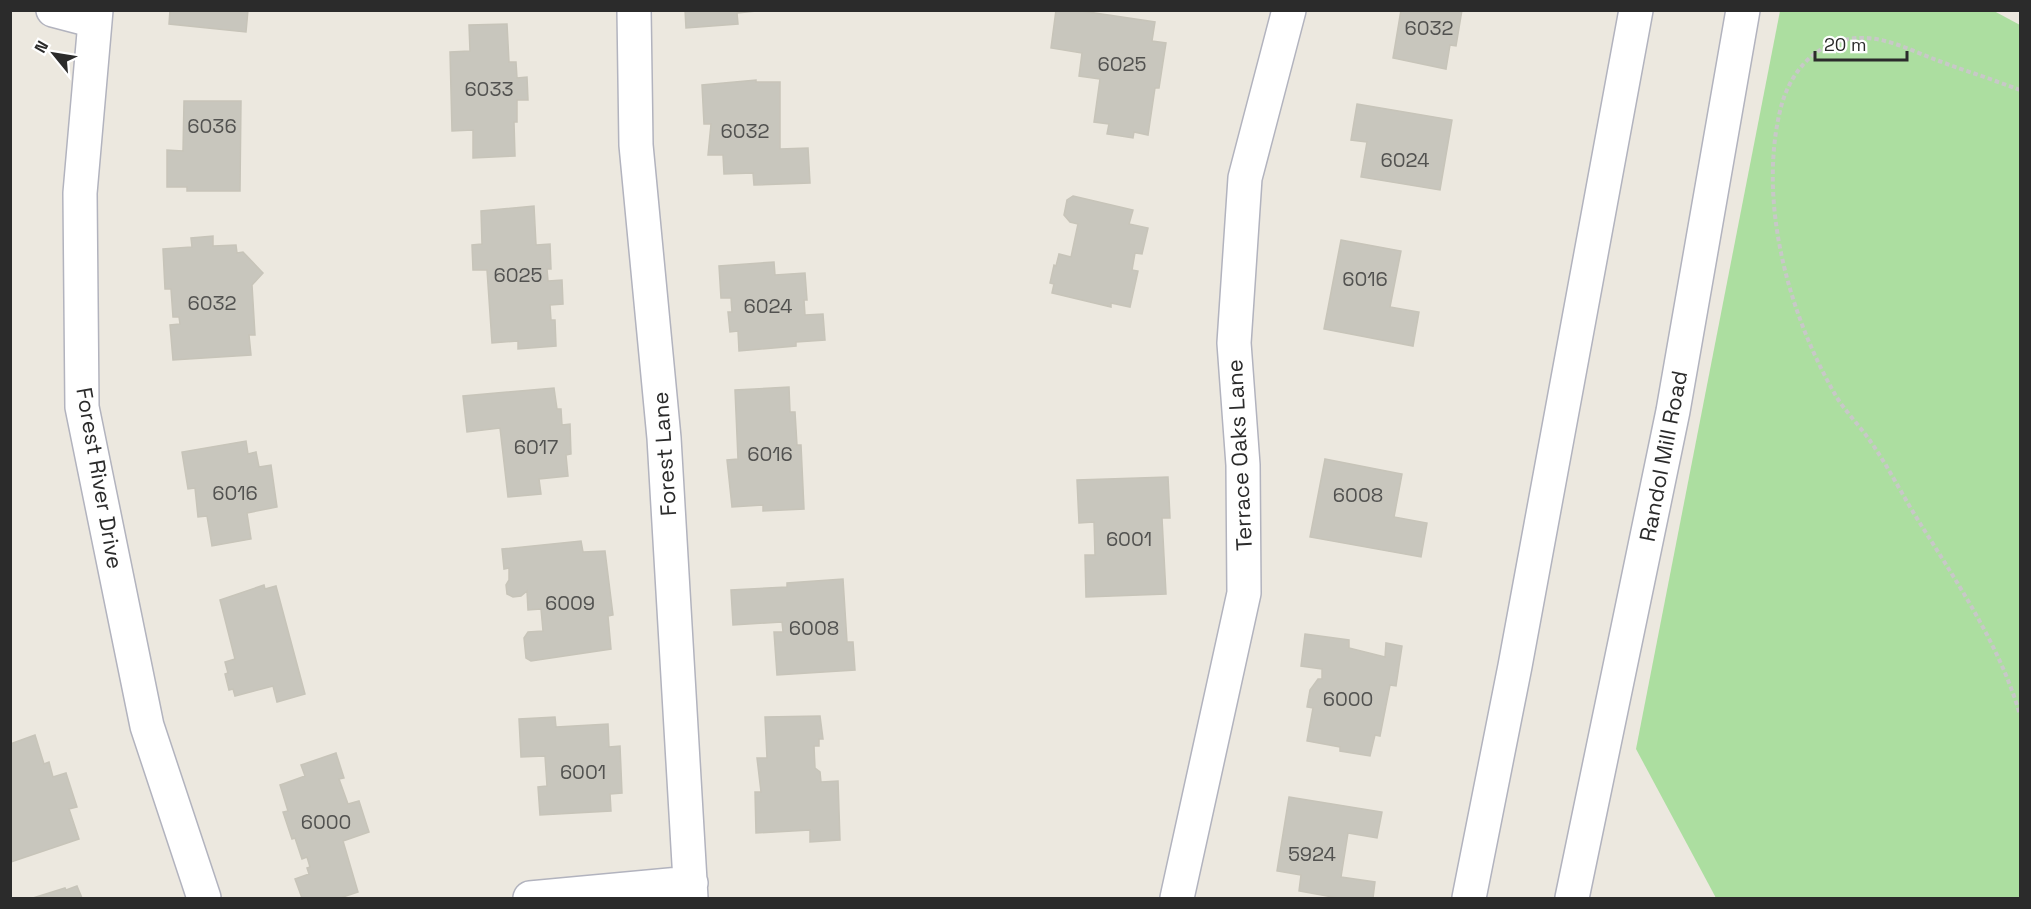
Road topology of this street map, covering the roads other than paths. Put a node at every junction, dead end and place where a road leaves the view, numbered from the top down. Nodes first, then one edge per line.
1 (53, 10) edge
2 (634, 10) edge
3 (1289, 10) edge
4 (1636, 10) edge
5 (1743, 10) edge
6 (95, 16) edge
7 (691, 891) edge
8 (204, 898) edge
9 (531, 898) edge
10 (1177, 898) edge
11 (1469, 898) edge
12 (1572, 898) edge

1 - 6 street
2 - 7 street, Forest Lane
3 - 10 street, Terrace Oaks Lane
4 - 11 street
5 - 12 street, Randol Mill Road
6 - 8 street, Forest River Drive
7 - 9 street

